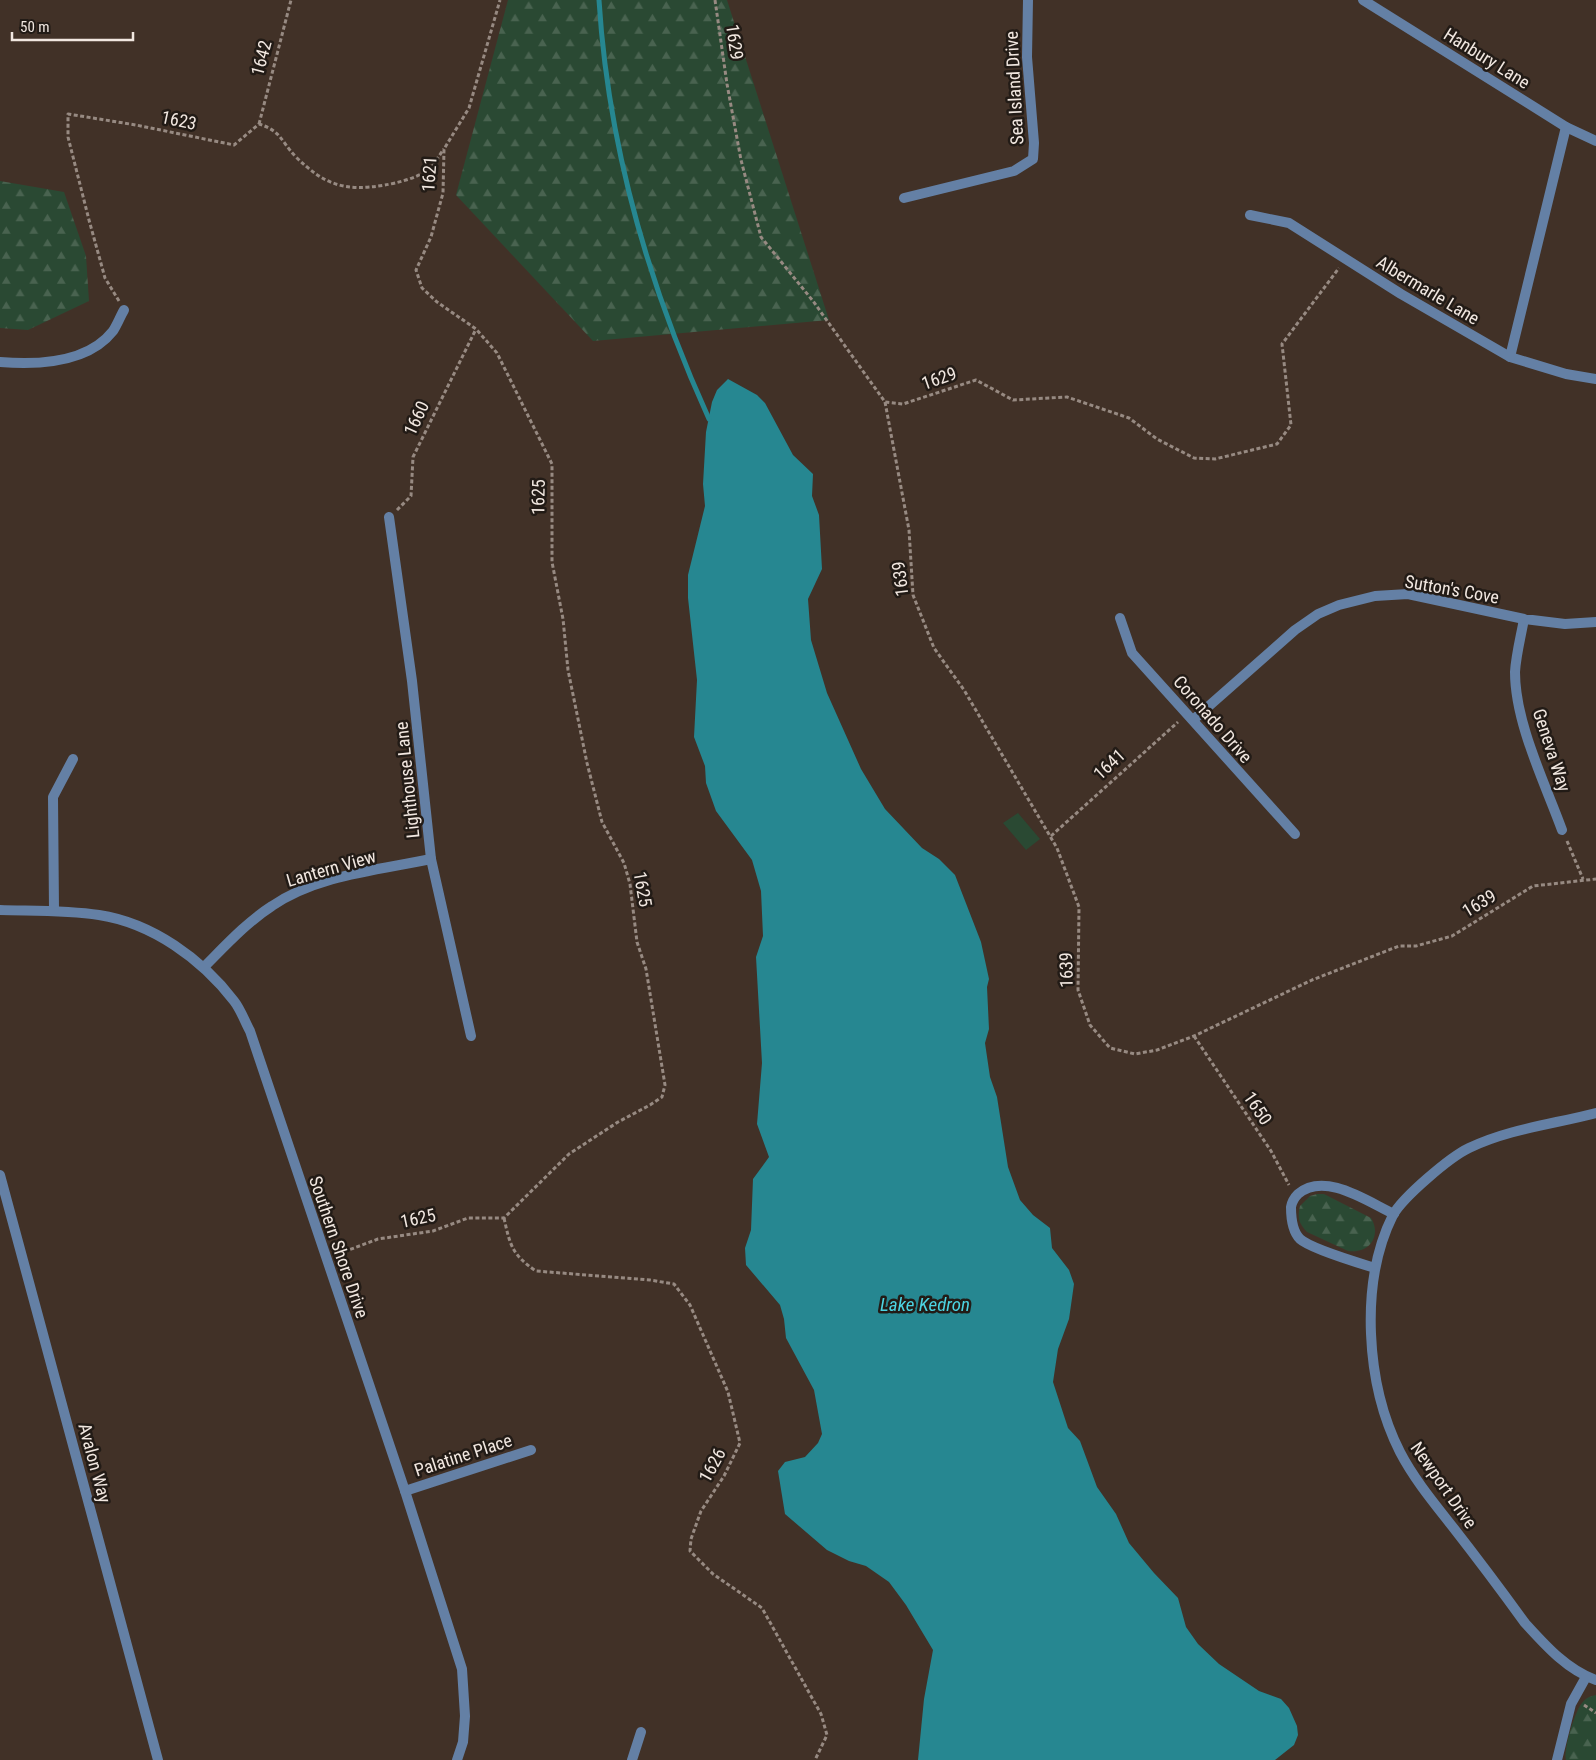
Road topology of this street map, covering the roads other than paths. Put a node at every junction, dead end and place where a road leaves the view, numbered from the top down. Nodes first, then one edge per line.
1 (1028, 0) edge
2 (1363, 0) edge
3 (1566, 127) junction
4 (1596, 142) edge
5 (904, 198) dead end
6 (1250, 215) dead end
7 (124, 310) road end
8 (1510, 357) junction
9 (0, 362) edge
10 (1596, 379) edge
11 (389, 517) road end
12 (1120, 618) dead end
13 (1524, 619) junction
14 (1596, 622) edge
15 (1190, 717) junction
16 (73, 759) dead end
17 (1562, 830) road end
18 (1295, 834) dead end
19 (432, 859) junction
20 (0, 910) edge
21 (54, 910) junction
22 (204, 967) junction
23 (471, 1036) dead end
24 (1596, 1113) edge
25 (0, 1175) edge
26 (1394, 1214) junction
27 (1375, 1268) junction
28 (531, 1450) dead end
29 (405, 1490) junction
30 (1586, 1677) junction
31 (1596, 1680) edge
32 (641, 1732) dead end
33 (158, 1760) edge
34 (457, 1760) edge
35 (632, 1760) edge
36 (1557, 1760) edge

1 - 5 street, Sea Island Drive
2 - 3 street, Hanbury Lane
3 - 4 street, Hanbury Lane
3 - 8 street
6 - 8 street, Albermarle Lane
7 - 9 street
8 - 10 street, Albermarle Lane
11 - 19 street, Lighthouse Lane
12 - 15 street, Coronado Drive
13 - 14 street, Sutton's Cove
13 - 15 street, Sutton's Cove
13 - 17 street, Geneva Way
15 - 18 street, Coronado Drive
16 - 21 street
19 - 22 street, Lantern View
19 - 23 street, Lighthouse Lane
20 - 21 street, Southern Shore Drive
21 - 22 street, Southern Shore Drive
22 - 29 street, Southern Shore Drive
24 - 26 street, Newport Drive
25 - 33 street, Avalon Way
26 - 27 street, Newport Drive
26 - 27 street
27 - 30 street, Newport Drive
28 - 29 street, Palatine Place
29 - 34 street, Southern Shore Drive
30 - 31 street, Newport Drive
30 - 36 street
32 - 35 street

